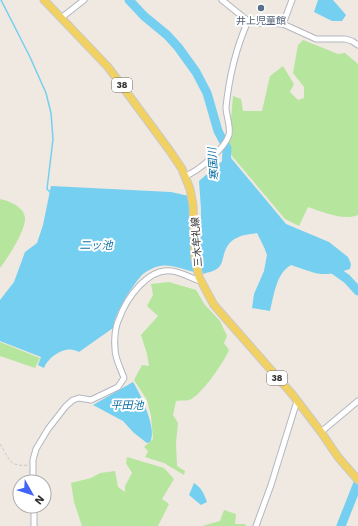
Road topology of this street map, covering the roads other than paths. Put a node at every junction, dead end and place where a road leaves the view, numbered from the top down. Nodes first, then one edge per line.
1 (44, 0) edge
2 (84, 0) edge
3 (222, 0) edge
4 (292, 0) edge
5 (61, 18) junction
6 (248, 21) junction
7 (283, 24) junction
8 (358, 45) edge
9 (186, 178) junction
10 (200, 279) junction
11 (358, 400) edge
12 (297, 401) junction
13 (321, 432) junction
14 (33, 474) edge
15 (357, 479) edge
16 (34, 514) edge
17 (34, 526) edge
18 (256, 526) edge

1 - 5 main road, 三木牟礼線 / 38
2 - 5 street
3 - 6 street
4 - 7 street
5 - 9 main road, 三木牟礼線 / 38
6 - 7 street
6 - 9 street
7 - 8 street
9 - 10 main road, 三木牟礼線 / 38
10 - 12 main road, 三木牟礼線 / 38
10 - 14 street
11 - 13 street
12 - 13 main road, 三木牟礼線 / 38
12 - 18 street
13 - 15 main road, 三木牟礼線 / 38
16 - 17 street

